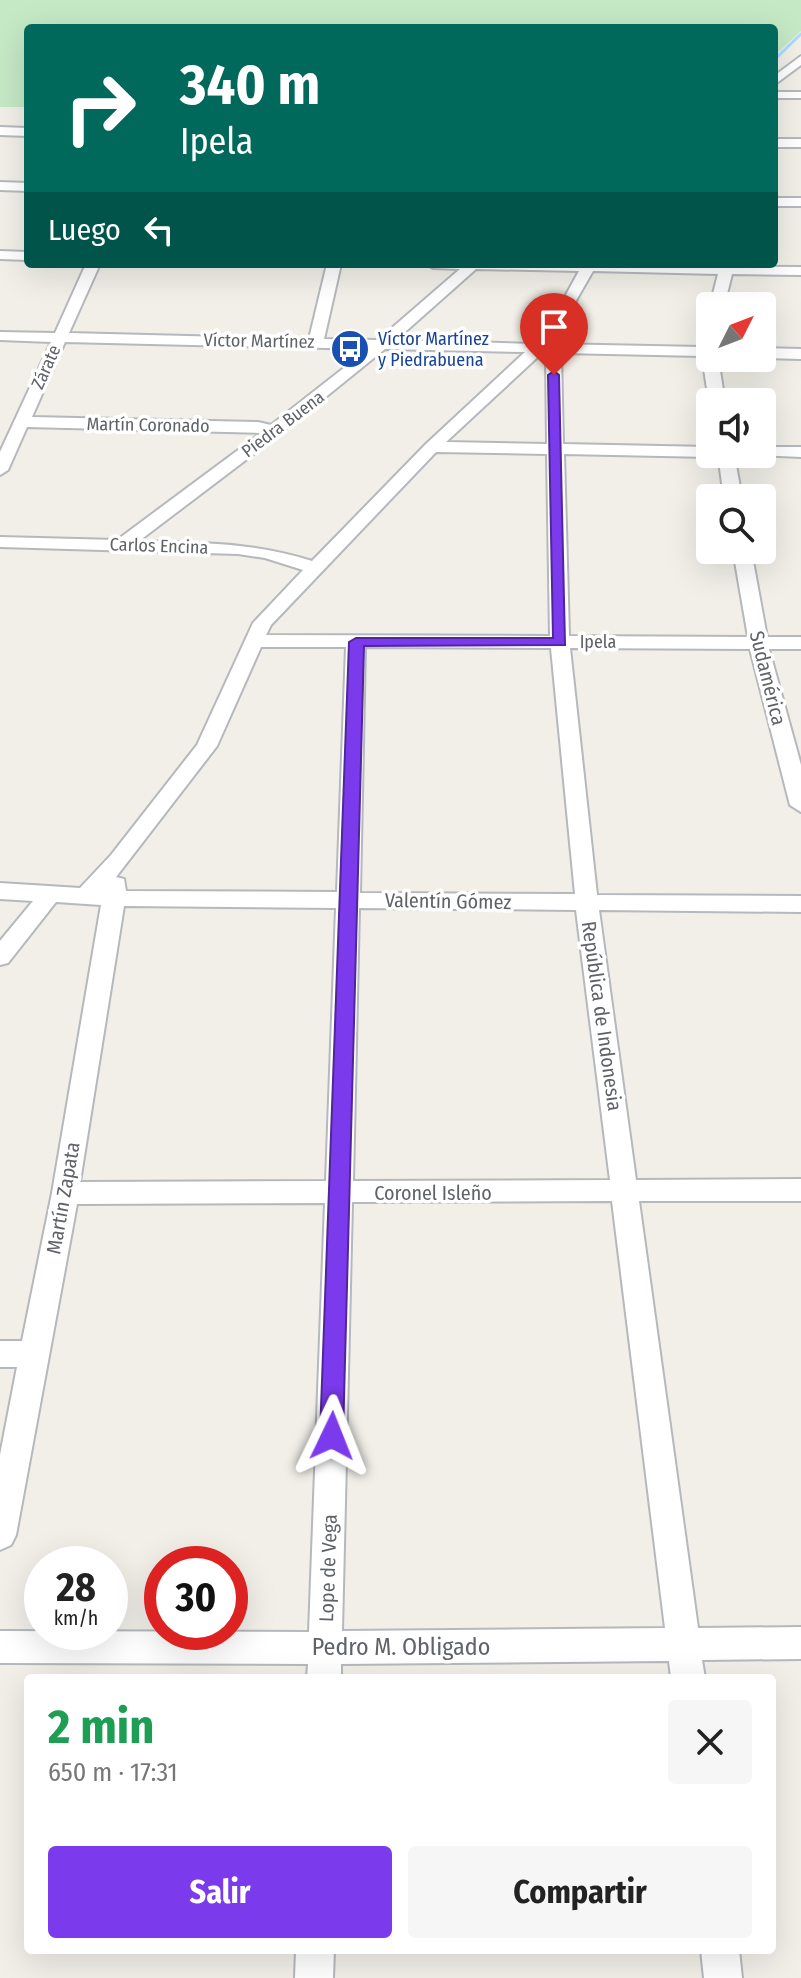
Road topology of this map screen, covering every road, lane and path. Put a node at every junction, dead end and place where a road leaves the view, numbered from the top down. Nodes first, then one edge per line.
1 (801, 59) edge
2 (778, 79) edge
3 (778, 95) edge
4 (801, 95) edge
5 (0, 131) edge
6 (24, 132) edge
7 (778, 143) edge
8 (801, 143) edge
9 (0, 186) edge
10 (24, 187) edge
11 (778, 202) edge
12 (801, 202) edge
13 (0, 255) edge
14 (24, 256) edge
15 (91, 268) edge
16 (333, 268) edge
17 (469, 268) edge
18 (587, 268) edge
19 (726, 268) edge
20 (745, 268) edge
21 (801, 271) edge
22 (720, 292) edge
23 (0, 336) edge
24 (60, 337) junction
25 (316, 342) junction
26 (387, 344) junction
27 (696, 348) edge
28 (544, 350) junction
29 (776, 353) edge
30 (801, 354) edge
31 (20, 426) junction
32 (0, 429) edge
33 (274, 431) junction
34 (432, 447) junction
35 (556, 449) junction
36 (696, 452) edge
37 (776, 452) edge
38 (801, 452) edge
39 (0, 470) edge
40 (0, 542) edge
41 (122, 545) junction
42 (744, 564) edge
43 (315, 568) junction
44 (252, 641) junction
45 (356, 642) junction
46 (560, 642) junction
47 (758, 642) junction
48 (801, 643) edge
49 (801, 805) edge
50 (119, 860) junction
51 (0, 891) edge
52 (49, 896) junction
53 (85, 897) junction
54 (114, 898) junction
55 (349, 899) junction
56 (587, 903) junction
57 (801, 904) edge
58 (0, 957) edge
59 (801, 1190) edge
60 (626, 1192) junction
61 (65, 1193) junction
62 (339, 1193) junction
63 (0, 1354) edge
64 (35, 1354) junction
65 (0, 1535) edge
66 (801, 1643) edge
67 (685, 1645) junction
68 (0, 1647) edge
69 (325, 1663) edge
70 (688, 1674) edge
71 (315, 1954) edge
72 (720, 1954) edge
73 (314, 1978) edge
74 (723, 1978) edge

1 - 2 street
3 - 4 street
5 - 6 street
7 - 8 street
9 - 10 street
11 - 12 street
13 - 14 street
15 - 24 street, Zárate
16 - 25 street
17 - 26 street, Piedra Buena
18 - 28 street
19 - 22 street
20 - 21 street
23 - 24 street, Víctor Martínez
24 - 25 street, Víctor Martínez
24 - 31 street, Zárate
25 - 26 street, Víctor Martínez
26 - 28 street, Víctor Martínez
26 - 33 street, Piedra Buena
27 - 28 street, Víctor Martínez
28 - 34 street
28 - 35 street, República de Indonesia
29 - 30 street
31 - 32 street, Martín Coronado
31 - 33 street, Martín Coronado
31 - 39 street, Zárate
33 - 41 street, Piedra Buena
34 - 35 street
34 - 43 street
35 - 36 street
35 - 46 street, República de Indonesia
37 - 38 street
40 - 41 street, Carlos Encina
41 - 43 street, Carlos Encina
42 - 47 street, Sudamérica
43 - 44 street
44 - 45 street, Ipela
44 - 50 street
45 - 46 street, Ipela
45 - 55 street, Lope de Vega
46 - 47 street, Ipela
46 - 56 street, República de Indonesia
47 - 48 street, Ipela
47 - 49 street, Sudamérica
50 - 53 street
50 - 54 street, Martín Zapata
51 - 52 street, Valentín Gómez
52 - 53 street, Valentín Gómez
52 - 58 street
53 - 54 street, Valentín Gómez
54 - 55 street, Valentín Gómez
54 - 61 street, Martín Zapata
55 - 56 street, Valentín Gómez
55 - 62 street, Lope de Vega
56 - 57 street, Valentín Gómez
56 - 60 street, República de Indonesia
59 - 60 street, Coronel Isleño
60 - 62 street, Coronel Isleño
60 - 67 street, República de Indonesia
61 - 62 street, Coronel Isleño
61 - 64 street, Martín Zapata
62 - 69 street, Lope de Vega
63 - 64 street
64 - 65 street, Martín Zapata
66 - 67 street, Pedro M. Obligado
67 - 69 street, Pedro M. Obligado
67 - 70 street, República de Indonesia
68 - 69 street, Pedro M. Obligado
71 - 73 street
72 - 74 street

